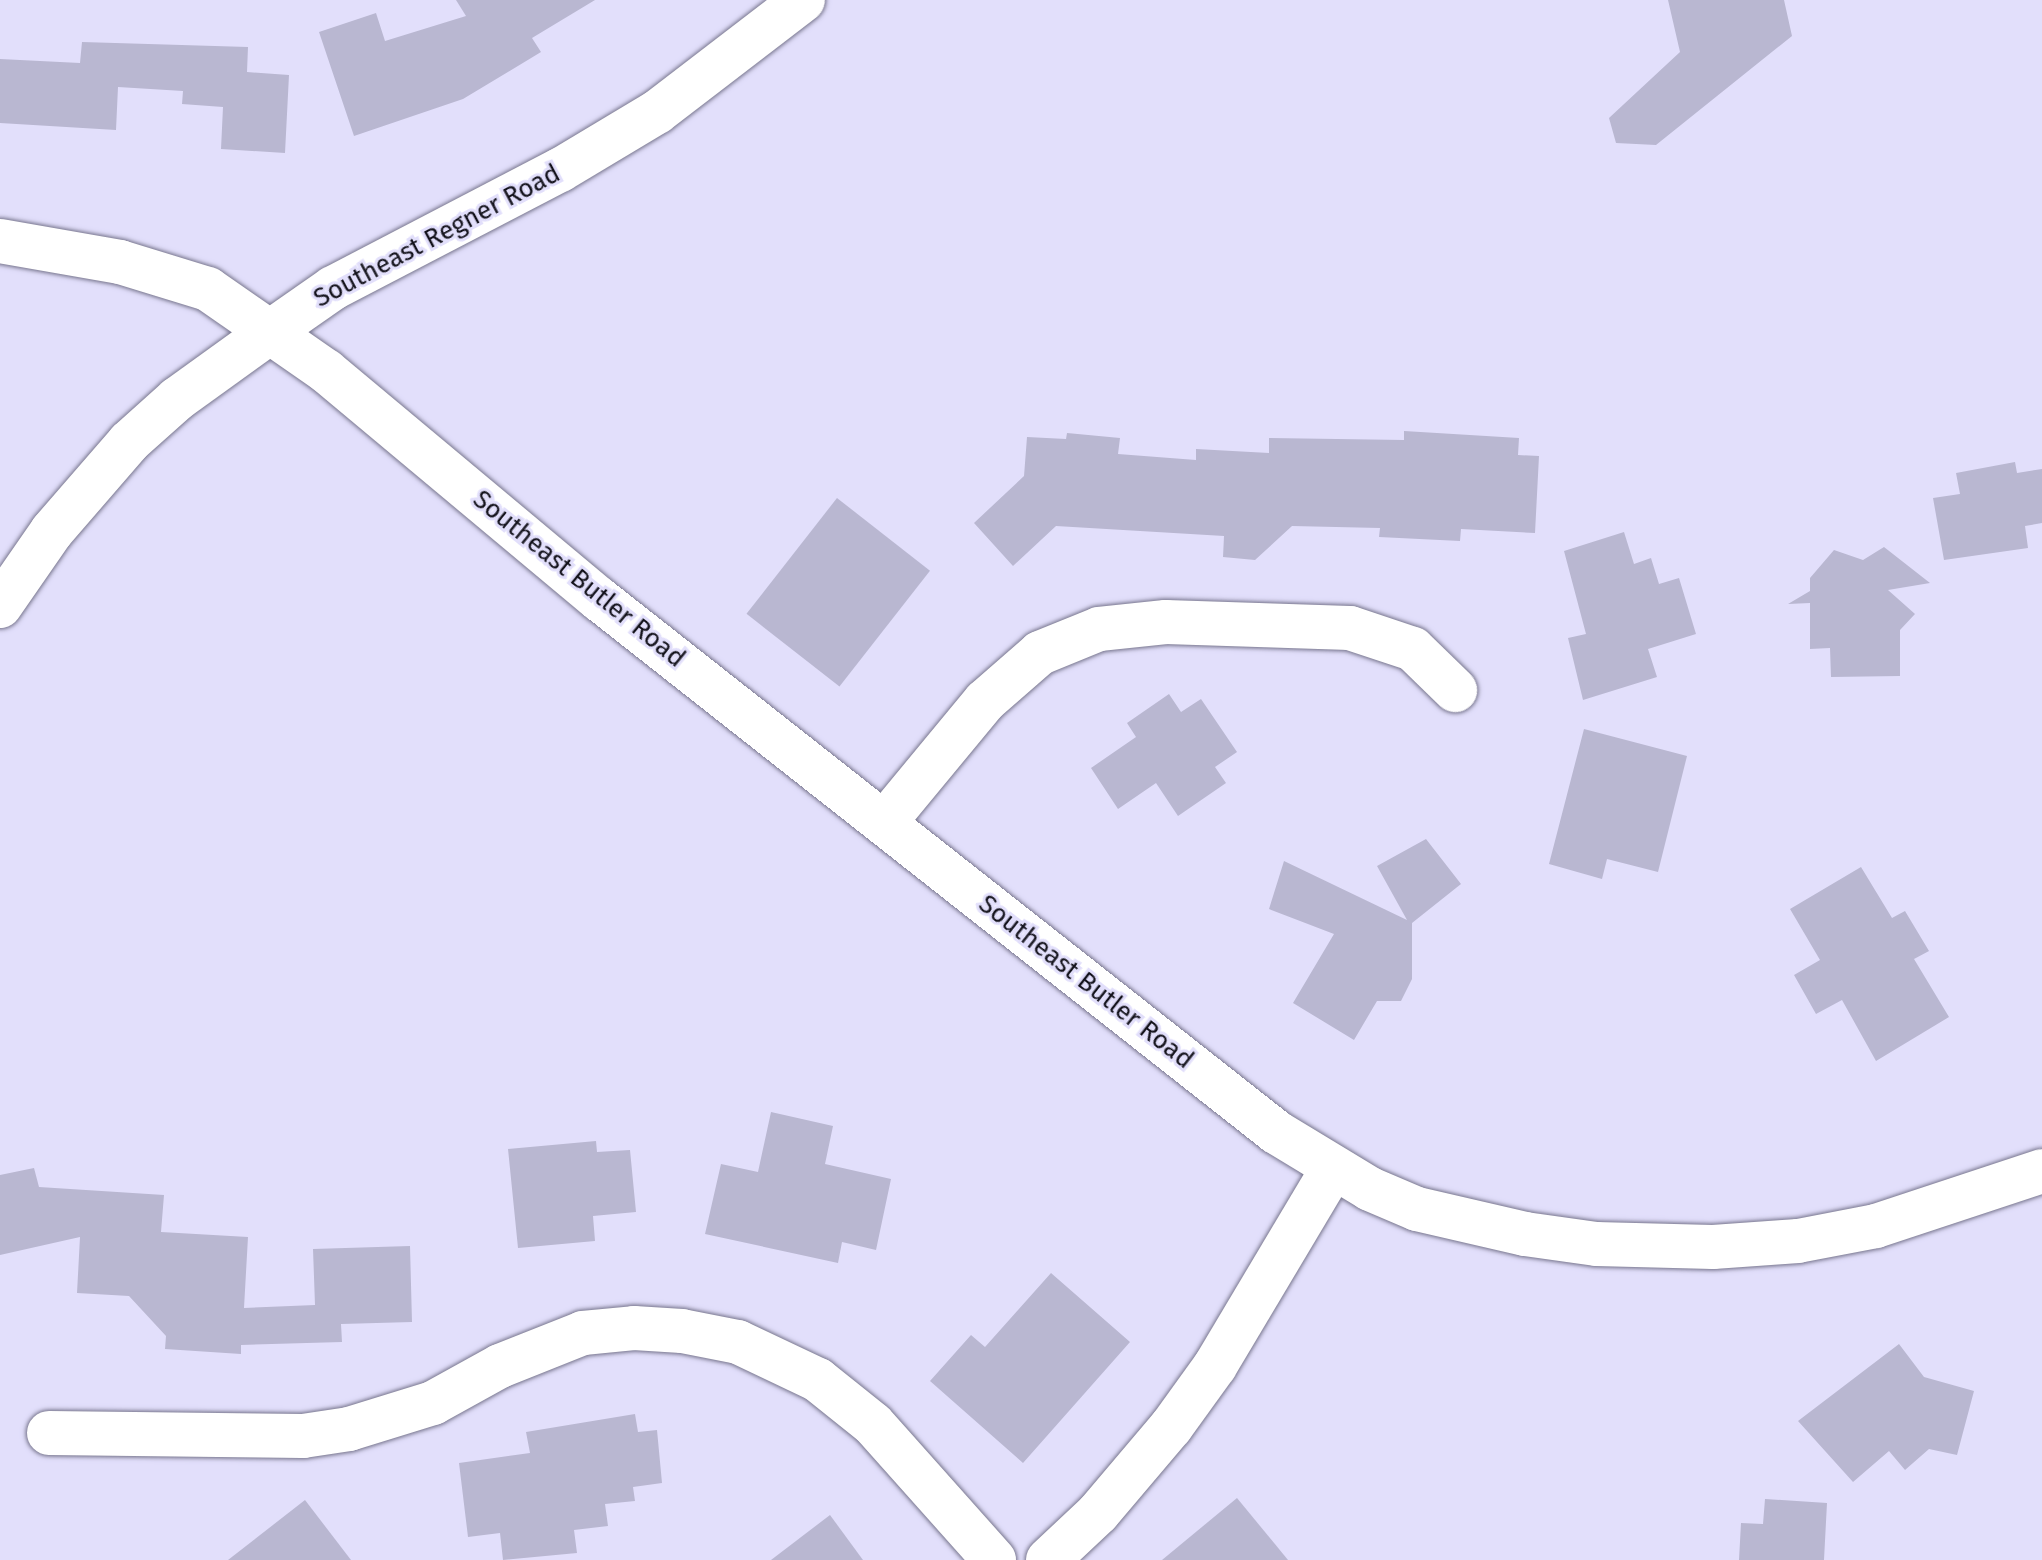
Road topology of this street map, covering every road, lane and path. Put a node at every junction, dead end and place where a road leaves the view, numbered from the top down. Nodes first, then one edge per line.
1 (803, 0) edge
2 (0, 241) edge
3 (270, 332) junction
4 (0, 606) edge
5 (1455, 690) dead end
6 (884, 823) junction
7 (1332, 1170) junction
8 (2042, 1171) edge
9 (49, 1433) dead end
10 (994, 1560) edge
11 (1048, 1560) edge

1 - 3 street, Southeast Regner Road
2 - 3 street, Southeast Butler Road
3 - 4 street, Southeast Regner Road
3 - 6 street, Southeast Butler Road
5 - 6 street
6 - 7 street, Southeast Butler Road
7 - 8 street, Southeast Butler Road
7 - 11 street
9 - 10 street

